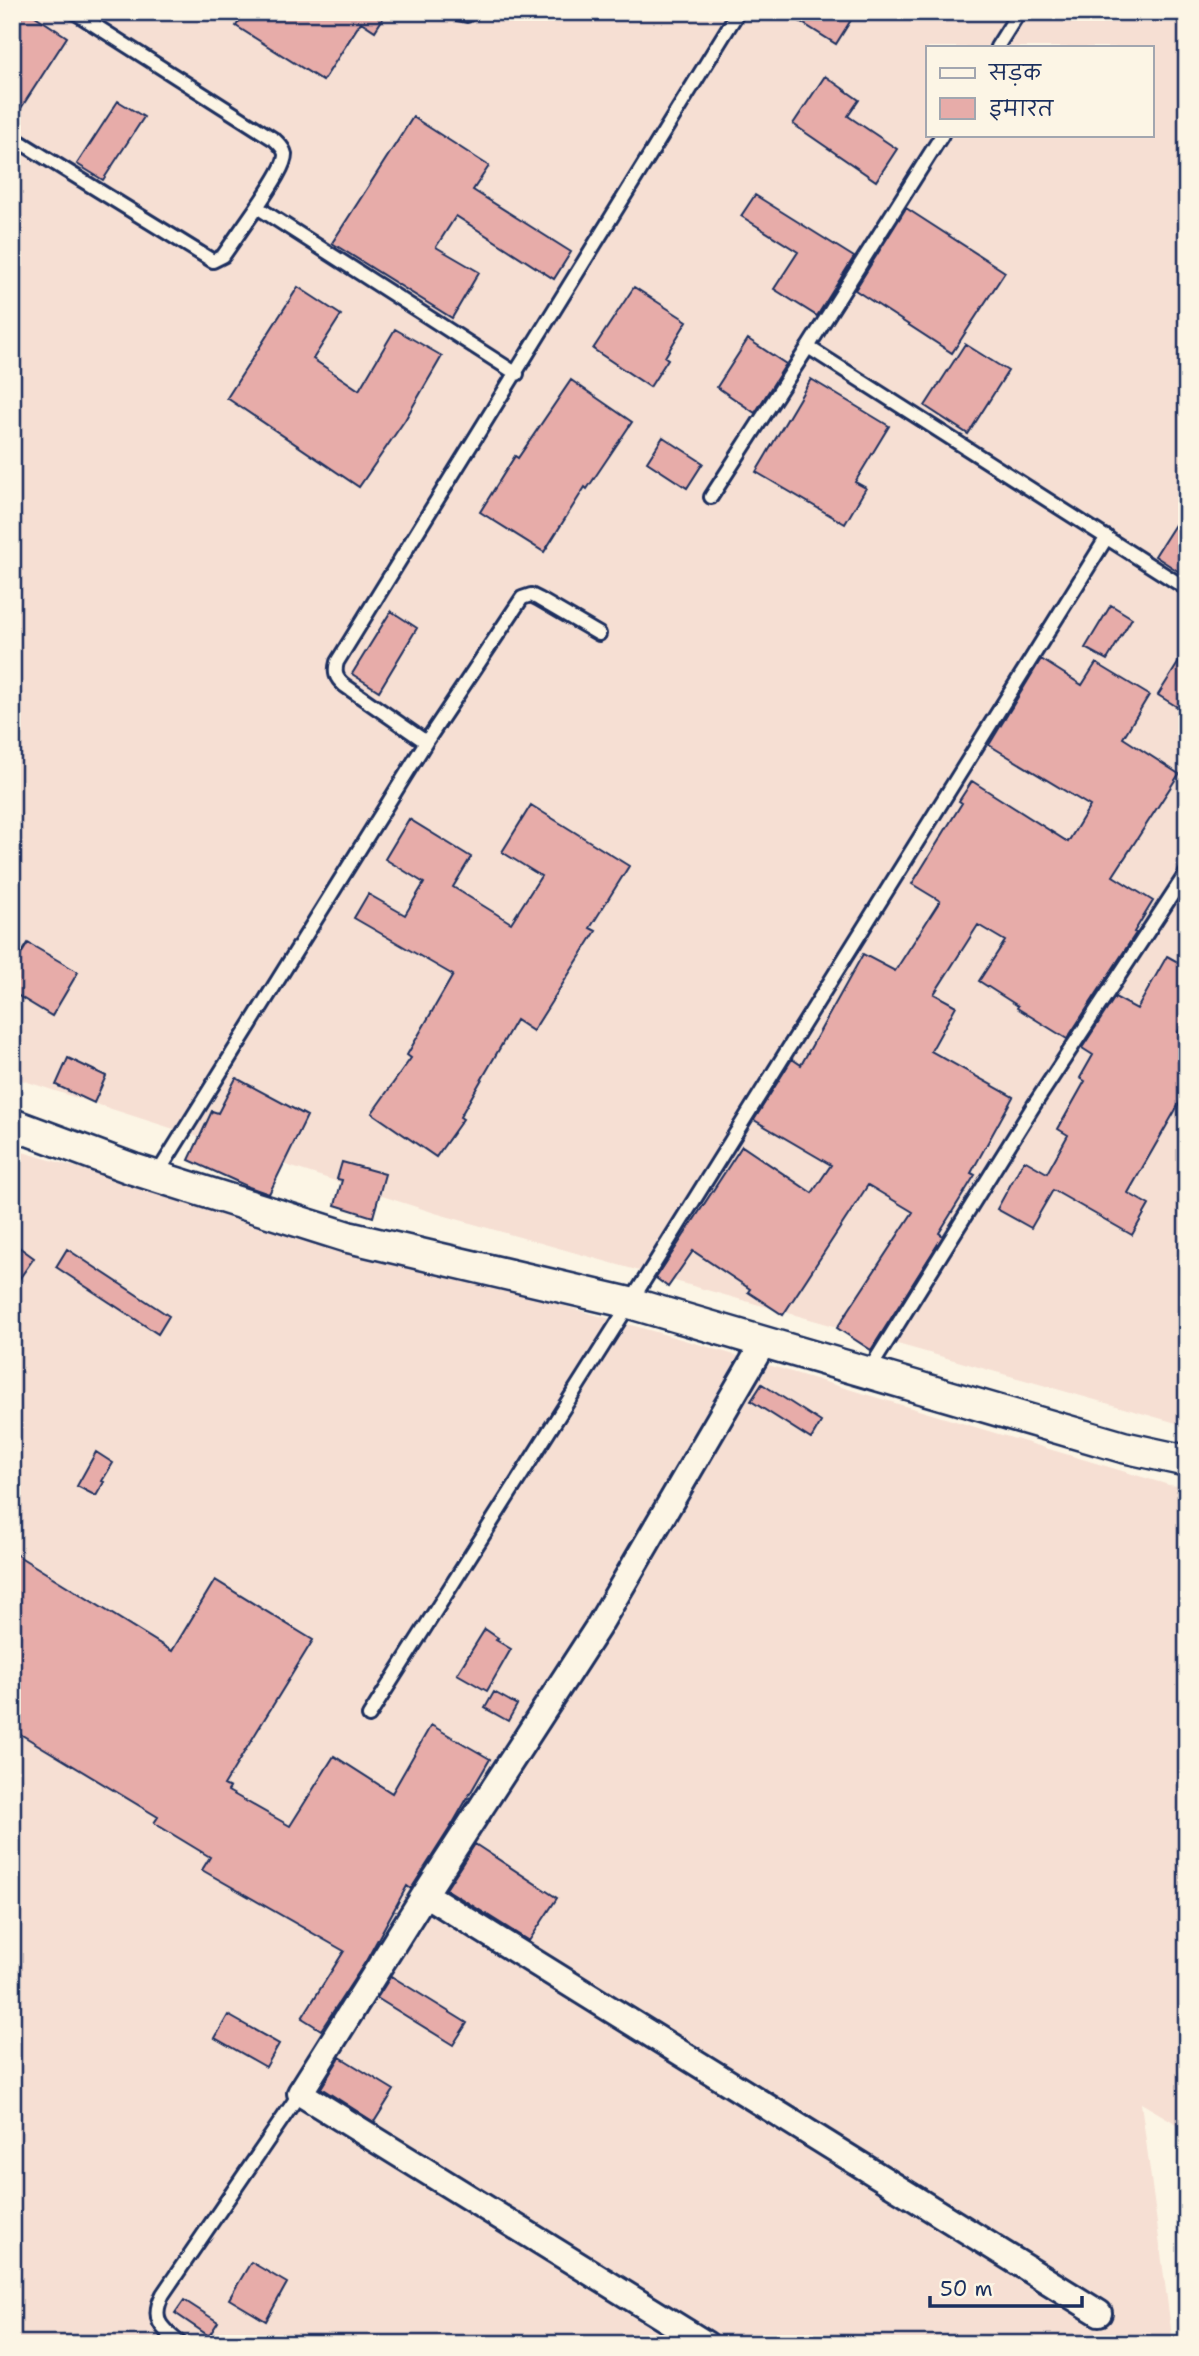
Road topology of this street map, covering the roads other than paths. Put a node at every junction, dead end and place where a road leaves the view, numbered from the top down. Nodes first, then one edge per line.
1 (74, 12) edge
2 (452, 12) edge
3 (470, 12) edge
4 (738, 12) edge
5 (1020, 12) edge
6 (998, 46) edge
7 (941, 136) edge
8 (12, 137) edge
9 (257, 207) junction
10 (808, 347) junction
11 (517, 374) junction
12 (712, 497) dead end
13 (1107, 537) junction
14 (1187, 589) edge
15 (599, 634) dead end
16 (426, 742) junction
17 (1187, 872) edge
18 (12, 1124) edge
19 (156, 1177) junction
20 (630, 1303) junction
21 (764, 1342) junction
22 (868, 1372) junction
23 (1187, 1461) edge
24 (369, 1716) dead end
25 (425, 1894) junction
26 (300, 2094) junction
27 (1099, 2313) dead end
28 (181, 2344) edge
29 (706, 2344) edge

1 - 9 lane
2 - 3 lane
4 - 11 lane
5 - 6 lane
7 - 10 lane
8 - 9 lane
9 - 11 lane
10 - 12 lane
10 - 13 lane
11 - 16 lane
13 - 14 lane
13 - 20 lane
15 - 16 lane
16 - 19 lane
17 - 22 lane
18 - 19 street
19 - 20 street
20 - 21 street
20 - 24 lane
21 - 22 street
21 - 25 street
22 - 23 street
25 - 26 street
25 - 27 street
26 - 28 lane
26 - 29 street

